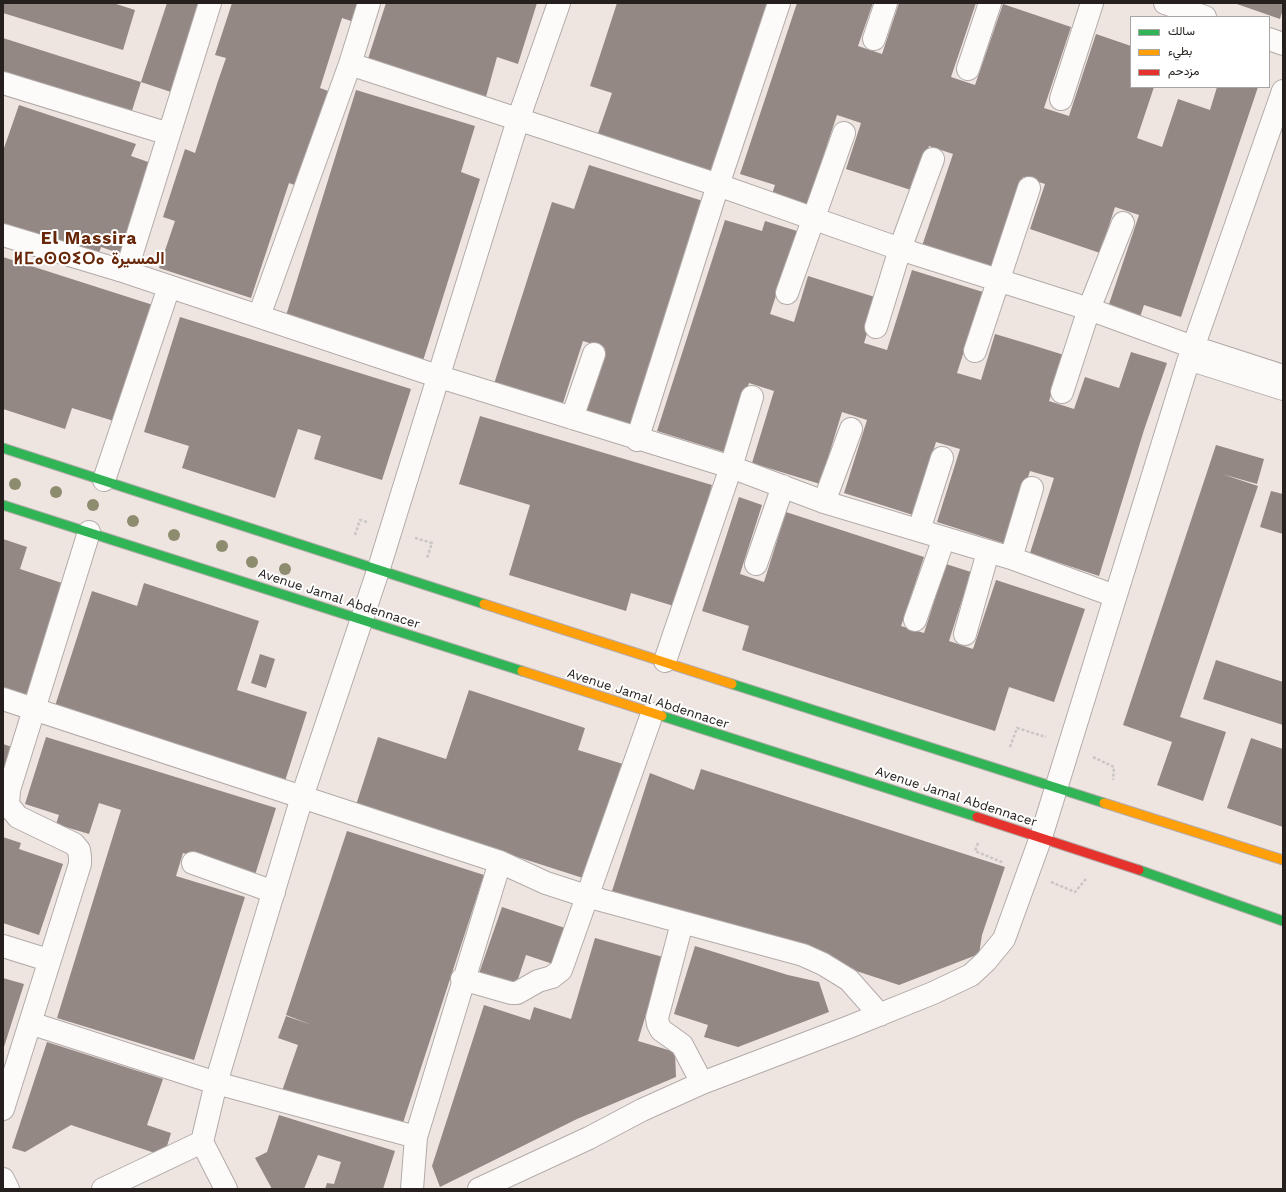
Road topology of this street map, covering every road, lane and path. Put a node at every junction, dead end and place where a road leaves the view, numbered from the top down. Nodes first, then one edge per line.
1 (210, 3) edge
2 (369, 3) edge
3 (559, 3) edge
4 (779, 3) edge
5 (886, 3) edge
6 (990, 3) edge
7 (1092, 3) edge
8 (1165, 3) edge
9 (1202, 16) edge
10 (874, 39) dead end
11 (1270, 39) edge
12 (1283, 44) edge
13 (350, 64) junction
14 (968, 69) dead end
15 (3, 83) edge
16 (1283, 92) edge
17 (1060, 99) dead end
18 (518, 120) junction
19 (169, 134) junction
20 (844, 134) dead end
21 (933, 159) dead end
22 (718, 186) junction
23 (1029, 188) dead end
24 (813, 218) junction
25 (1123, 223) dead end
26 (3, 235) edge
27 (900, 249) junction
28 (126, 272) junction
29 (999, 281) junction
30 (169, 287) junction
31 (787, 293) dead end
32 (1089, 309) junction
33 (259, 316) junction
34 (876, 327) dead end
35 (975, 351) dead end
36 (594, 354) dead end
37 (1191, 354) junction
38 (1283, 376) edge
39 (440, 377) junction
40 (1062, 392) dead end
41 (1283, 392) edge
42 (752, 397) dead end
43 (572, 418) junction
44 (851, 429) dead end
45 (637, 440) junction
46 (3, 448) edge
47 (942, 458) dead end
48 (731, 467) junction
49 (104, 480) junction
50 (782, 486) junction
51 (1032, 488) dead end
52 (824, 502) junction
53 (3, 505) edge
54 (919, 530) junction
55 (89, 532) junction
56 (944, 538) junction
57 (988, 552) junction
58 (1011, 558) junction
59 (756, 564) dead end
60 (379, 568) junction
61 (1115, 596) junction
62 (362, 619) junction
63 (915, 620) dead end
64 (965, 634) dead end
65 (665, 661) junction
66 (3, 699) edge
67 (33, 709) junction
68 (652, 714) junction
69 (1056, 788) junction
70 (302, 797) junction
71 (1041, 837) junction
72 (1283, 860) edge
73 (500, 862) junction
74 (193, 863) dead end
75 (274, 892) junction
76 (586, 896) junction
77 (1283, 922) edge
78 (682, 923) junction
79 (3, 946) edge
80 (48, 960) junction
81 (462, 979) junction
82 (880, 1015) junction
83 (30, 1024) junction
84 (216, 1083) junction
85 (702, 1083) junction
86 (6, 1086) edge
87 (3, 1109) edge
88 (416, 1137) junction
89 (202, 1142) junction
90 (3, 1178) edge
91 (8, 1189) edge
92 (103, 1189) edge
93 (226, 1189) edge
94 (412, 1189) edge
95 (479, 1189) edge

1 - 19 street
2 - 13 street
3 - 18 street
4 - 22 street
5 - 10 street
6 - 14 street
7 - 17 street
8 - 9 street
11 - 12 street
13 - 18 street
13 - 33 street
15 - 19 street
16 - 37 street
18 - 22 street
18 - 39 street
19 - 28 street
20 - 24 street
21 - 27 street
22 - 24 street
22 - 45 street
23 - 29 street
24 - 27 street
24 - 31 street
25 - 32 street
26 - 28 street
27 - 29 street
27 - 34 street
28 - 30 street
29 - 32 street
29 - 35 street
30 - 33 street
30 - 49 street
32 - 37 street
32 - 40 street
33 - 39 street
36 - 43 street
37 - 38 street
37 - 41 lane
37 - 61 street
39 - 43 street
39 - 60 street
42 - 48 street
43 - 45 street
44 - 52 street
45 - 48 street
46 - 49 street
47 - 54 street
48 - 50 street
48 - 65 street
49 - 60 street
50 - 52 street
50 - 59 street
51 - 58 street
52 - 54 street
53 - 55 street, Avenue Jamal Abdennacer
54 - 56 street
55 - 62 street, Avenue Jamal Abdennacer
55 - 67 street
56 - 57 street
56 - 63 street
57 - 58 street
57 - 64 street
58 - 61 street
60 - 62 street
60 - 65 street
61 - 69 street
62 - 68 street, Avenue Jamal Abdennacer
62 - 70 street
65 - 69 street
66 - 67 street
67 - 70 street
67 - 80 street
68 - 71 street, Avenue Jamal Abdennacer
68 - 76 street
69 - 71 street
69 - 72 street
70 - 73 street
70 - 75 street
71 - 77 street, Avenue Jamal Abdennacer
71 - 82 street
73 - 76 street
73 - 81 street
74 - 75 street
75 - 84 street
76 - 78 street
76 - 81 street
78 - 82 street
78 - 85 street
79 - 80 street
80 - 83 street
81 - 88 street
82 - 85 street
83 - 84 street
83 - 86 street
84 - 88 street
84 - 89 street
85 - 95 street
86 - 87 street
88 - 94 street
89 - 92 street
89 - 93 street
90 - 91 street

